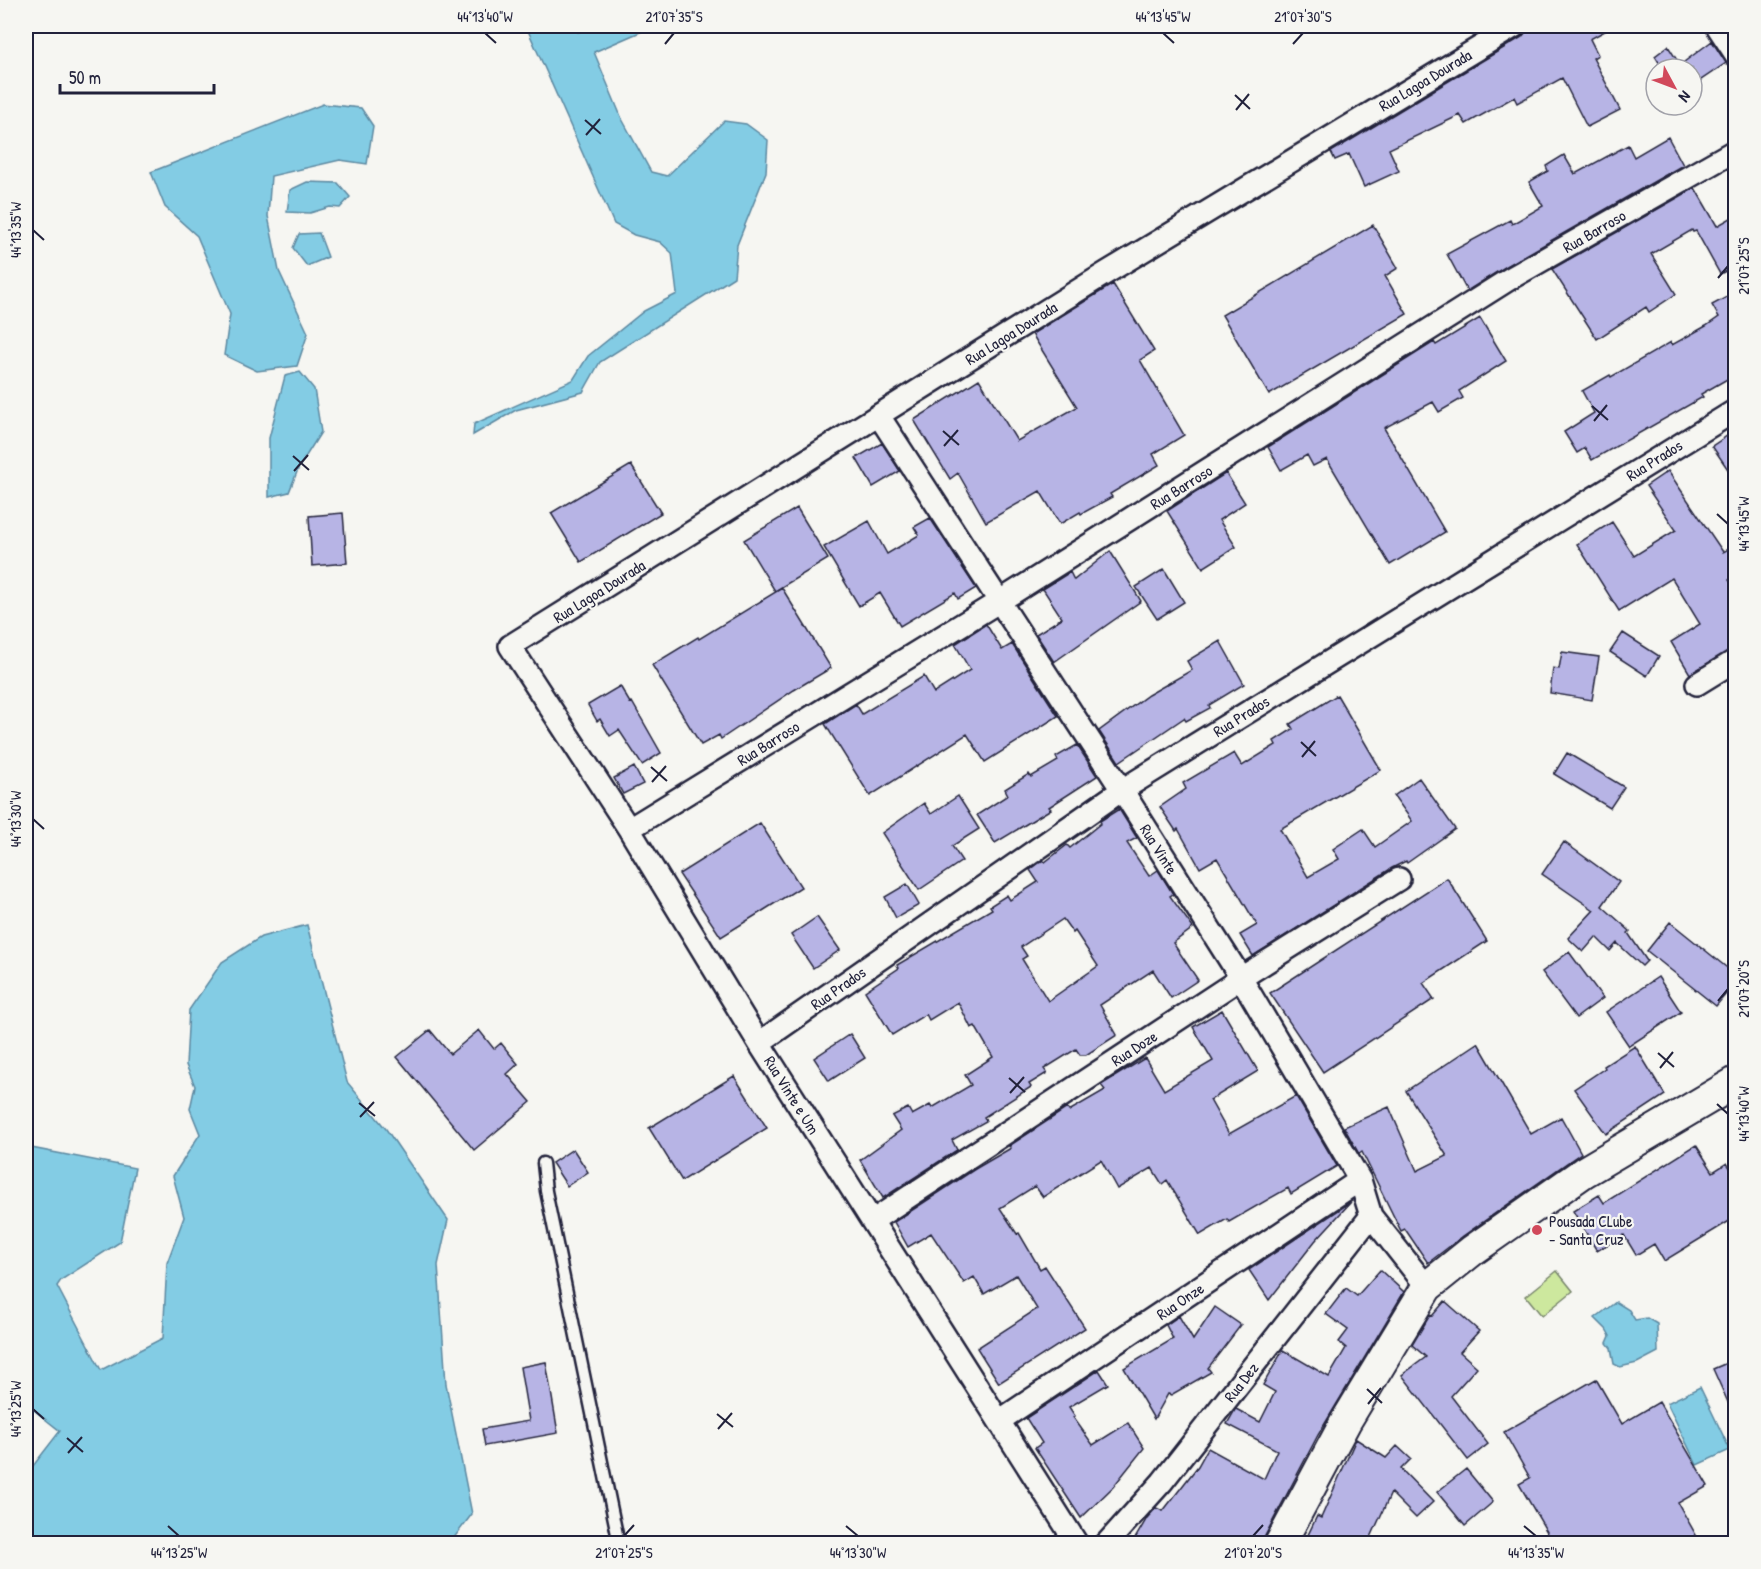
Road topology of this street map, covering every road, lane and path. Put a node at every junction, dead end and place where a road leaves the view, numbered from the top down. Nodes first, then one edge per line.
1 (1515, 26) edge
2 (1717, 26) edge
3 (1736, 55) edge
4 (1736, 150) edge
5 (1736, 410) edge
6 (879, 416) junction
7 (1000, 601) junction
8 (510, 646) joint
9 (1736, 660) edge
10 (1697, 684) dead end
11 (1122, 790) junction
12 (629, 829) junction
13 (1399, 879) dead end
14 (1241, 978) junction
15 (759, 1043) junction
16 (1736, 1082) edge
17 (543, 1163) dead end
18 (1360, 1180) junction
19 (1371, 1216) junction
20 (872, 1221) junction
21 (1427, 1287) junction
22 (999, 1421) junction
23 (619, 1544) edge
24 (1077, 1544) edge
25 (1106, 1544) edge
26 (1280, 1544) edge

1 - 6 street, Rua Lagoa Dourada
2 - 3 street
4 - 7 street, Rua Barroso
5 - 11 street, Rua Prados
6 - 7 street, Rua Vinte
6 - 8 street, Rua Lagoa Dourada
7 - 11 street, Rua Vinte
7 - 12 street, Rua Barroso
8 - 12 street, Rua Vinte e Um
9 - 10 street
11 - 14 street, Rua Vinte
11 - 15 street, Rua Prados
12 - 15 street, Rua Vinte e Um
13 - 14 street, Rua Doze
14 - 18 street, Rua Vinte
14 - 20 street, Rua Doze
15 - 20 street, Rua Vinte e Um
16 - 21 main road
17 - 23 lane
18 - 19 street, Rua Vinte
18 - 22 street, Rua Onze
19 - 21 street, Rua Vinte
19 - 25 street, Rua Dez
20 - 22 street, Rua Vinte e Um
21 - 26 main road
22 - 24 street, Rua Vinte e Um

